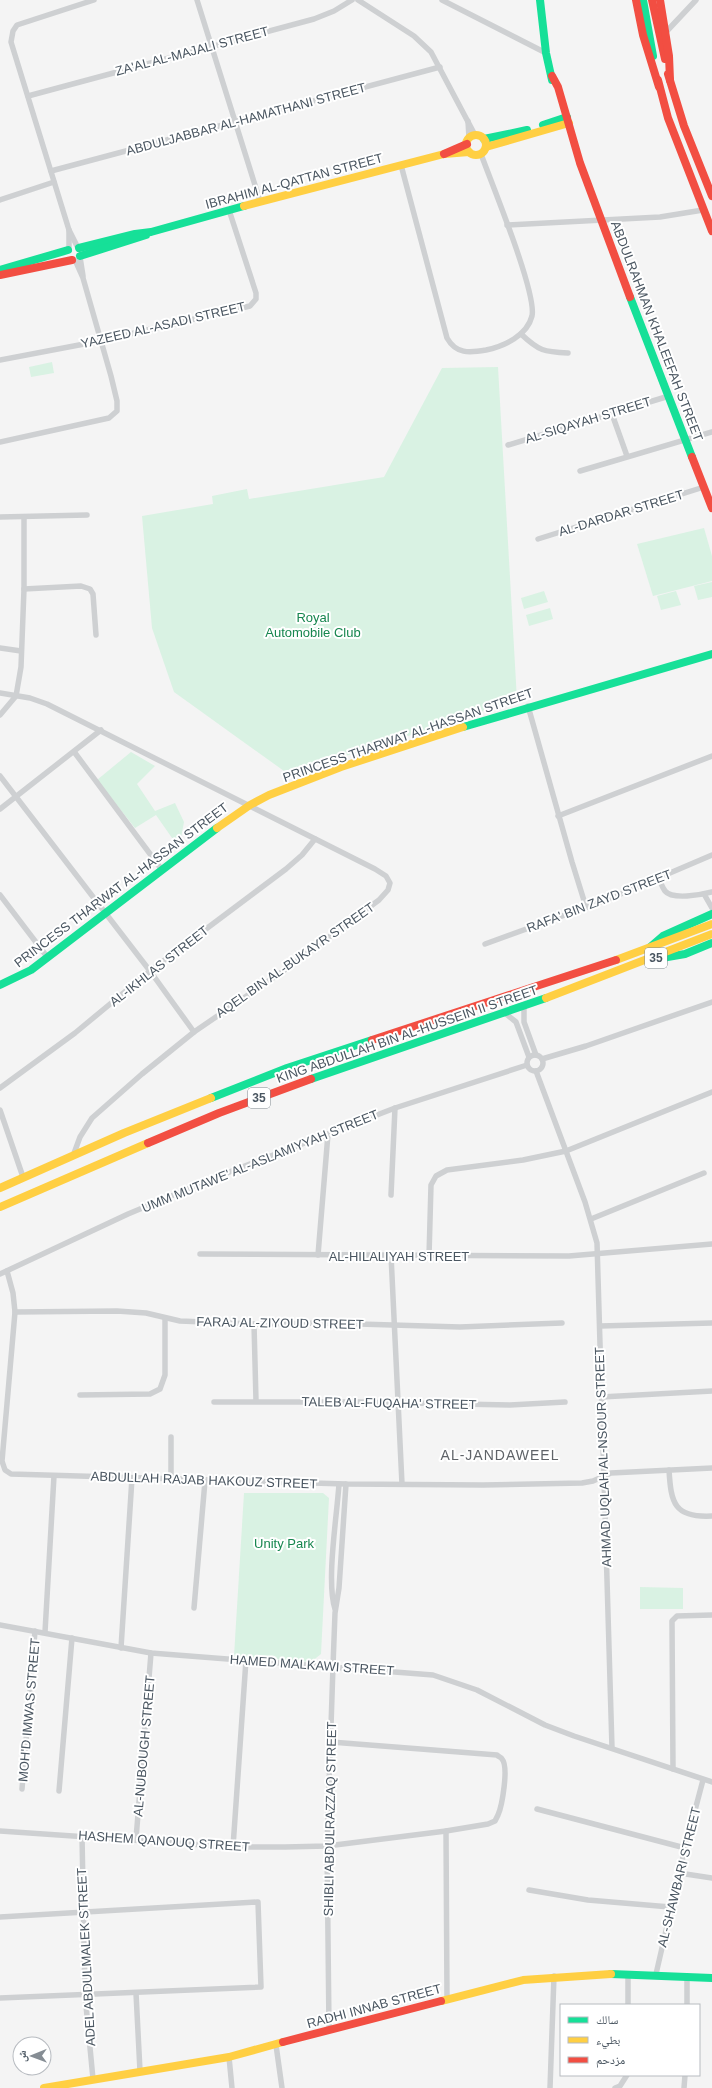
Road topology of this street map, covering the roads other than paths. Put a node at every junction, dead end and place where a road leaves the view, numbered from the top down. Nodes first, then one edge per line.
1 (94, 0) edge
2 (197, 0) edge
3 (352, 0) edge
4 (358, 0) edge
5 (442, 0) edge
6 (540, 0) edge
7 (636, 0) edge
8 (643, 0) edge
9 (652, 0) edge
10 (660, 0) edge
11 (696, 0) edge
12 (666, 32) junction
13 (211, 45) junction
14 (546, 53) junction
15 (440, 67) junction
16 (670, 80) junction
17 (659, 87) junction
18 (28, 96) junction
19 (566, 121) junction
20 (236, 122) junction
21 (470, 142) junction
22 (484, 147) junction
23 (400, 165) junction
24 (51, 171) junction
25 (54, 182) junction
26 (712, 196) edge
27 (0, 200) edge
28 (260, 201) junction
29 (229, 210) junction
30 (703, 210) junction
31 (601, 220) junction
32 (507, 225) junction
33 (712, 232) edge
34 (75, 253) junction
35 (0, 270) edge
36 (0, 275) edge
37 (521, 334) junction
38 (100, 341) junction
39 (568, 353) dead end
40 (0, 360) edge
41 (669, 396) junction
42 (612, 414) junction
43 (712, 432) edge
44 (685, 440) junction
45 (0, 442) edge
46 (508, 445) dead end
47 (627, 456) junction
48 (580, 471) dead end
49 (704, 487) junction
50 (712, 508) edge
51 (87, 515) dead end
52 (0, 517) edge
53 (24, 517) junction
54 (538, 539) dead end
55 (24, 589) junction
56 (96, 635) dead end
57 (0, 648) edge
58 (21, 651) junction
59 (712, 654) edge
60 (0, 693) edge
61 (16, 696) junction
62 (528, 706) junction
63 (0, 715) edge
64 (101, 730) junction
65 (75, 753) junction
66 (712, 756) edge
67 (0, 776) edge
68 (17, 797) junction
69 (250, 805) junction
70 (0, 809) edge
71 (558, 816) junction
72 (315, 839) junction
73 (712, 855) edge
74 (162, 870) junction
75 (659, 879) junction
76 (712, 892) edge
77 (704, 894) junction
78 (0, 895) edge
79 (586, 907) junction
80 (712, 908) edge
81 (106, 914) junction
82 (712, 914) edge
83 (712, 924) edge
84 (712, 934) edge
85 (485, 944) dead end
86 (712, 944) edge
87 (648, 950) junction
88 (48, 958) junction
89 (651, 959) junction
90 (150, 971) junction
91 (0, 985) edge
92 (712, 1002) edge
93 (524, 1006) junction
94 (506, 1013) junction
95 (194, 1032) junction
96 (536, 1055) junction
97 (529, 1057) junction
98 (542, 1059) junction
99 (527, 1065) junction
100 (536, 1072) junction
101 (0, 1088) edge
102 (712, 1092) edge
103 (395, 1108) junction
104 (0, 1110) edge
105 (328, 1134) junction
106 (566, 1151) junction
107 (73, 1156) junction
108 (704, 1173) dead end
109 (23, 1177) junction
110 (0, 1188) edge
111 (391, 1195) dead end
112 (0, 1207) edge
113 (591, 1219) junction
114 (712, 1244) edge
115 (200, 1254) dead end
116 (598, 1254) junction
117 (318, 1255) junction
118 (391, 1255) junction
119 (429, 1256) junction
120 (7, 1271) junction
121 (0, 1274) edge
122 (15, 1312) junction
123 (165, 1319) junction
124 (562, 1323) dead end
125 (712, 1323) edge
126 (254, 1324) junction
127 (394, 1326) junction
128 (600, 1326) junction
129 (712, 1392) edge
130 (80, 1395) dead end
131 (601, 1397) junction
132 (256, 1401) junction
133 (214, 1402) dead end
134 (565, 1402) dead end
135 (399, 1403) junction
136 (171, 1437) dead end
137 (712, 1468) edge
138 (669, 1470) junction
139 (54, 1476) junction
140 (603, 1476) junction
141 (132, 1478) junction
142 (171, 1480) junction
143 (205, 1481) junction
144 (339, 1484) junction
145 (346, 1484) junction
146 (402, 1484) junction
147 (712, 1516) edge
148 (194, 1608) dead end
149 (335, 1610) junction
150 (712, 1615) edge
151 (0, 1625) edge
152 (35, 1631) junction
153 (45, 1632) junction
154 (72, 1638) junction
155 (121, 1648) junction
156 (151, 1653) junction
157 (246, 1660) junction
158 (333, 1666) junction
159 (331, 1742) junction
160 (612, 1748) junction
161 (673, 1769) junction
162 (704, 1780) junction
163 (712, 1782) edge
164 (22, 1789) dead end
165 (60, 1791) dead end
166 (537, 1810) dead end
167 (0, 1831) edge
168 (446, 1831) junction
169 (82, 1836) junction
170 (136, 1839) junction
171 (327, 1846) junction
172 (233, 1847) junction
173 (685, 1848) junction
174 (679, 1873) junction
175 (712, 1878) edge
176 (530, 1890) dead end
177 (670, 1908) junction
178 (83, 1912) junction
179 (0, 1917) edge
180 (628, 1974) junction
181 (656, 1974) junction
182 (554, 1976) junction
183 (687, 1976) junction
184 (712, 1978) edge
185 (136, 1993) junction
186 (85, 1995) junction
187 (0, 1998) edge
188 (447, 1999) junction
189 (628, 2004) edge
190 (687, 2004) edge
191 (329, 2029) junction
192 (276, 2045) junction
193 (229, 2057) junction
194 (140, 2071) junction
195 (626, 2076) edge
196 (685, 2076) edge
197 (93, 2079) junction
198 (44, 2088) edge
199 (232, 2088) edge
200 (282, 2088) edge
201 (550, 2088) edge
202 (615, 2088) edge
203 (684, 2088) edge

1 - 18 street
2 - 13 street
3 - 13 street, ZA'AL AL-MAJALI STREET
4 - 15 street
5 - 14 street
6 - 14 main road, ABDULRAHMAN KHALEEFAH STREET
7 - 17 main road
8 - 17 main road
9 - 16 main road
10 - 12 main road
11 - 12 street
12 - 16 main road
13 - 18 street, ZA'AL AL-MAJALI STREET
13 - 20 street
14 - 19 main road, ABDULRAHMAN KHALEEFAH STREET
15 - 20 street, ABDULJABBAR AL-HAMATHANI STREET
15 - 21 street
16 - 26 main road
17 - 30 main road
18 - 24 street
19 - 22 main road
19 - 31 main road, ABDULRAHMAN KHALEEFAH STREET
20 - 24 street, ABDULJABBAR AL-HAMATHANI STREET
20 - 28 street
21 - 22 main road
21 - 22 main road
21 - 23 main road, IBRAHIM AL-QATTAN STREET
22 - 32 street
23 - 28 main road, IBRAHIM AL-QATTAN STREET
23 - 37 street
24 - 25 street
25 - 27 street
25 - 34 street
28 - 29 main road, IBRAHIM AL-QATTAN STREET
29 - 34 main road, IBRAHIM AL-QATTAN STREET
29 - 38 street, YAZEED AL-ASADI STREET
30 - 31 street
30 - 33 main road
31 - 32 street
31 - 41 main road, ABDULRAHMAN KHALEEFAH STREET
32 - 37 street
34 - 35 main road, IBRAHIM AL-QATTAN STREET
34 - 36 main road, IBRAHIM AL-QATTAN STREET
34 - 38 street
37 - 39 street
38 - 40 street, YAZEED AL-ASADI STREET
38 - 45 street
41 - 42 street, AL-SIQAYAH STREET
41 - 44 main road, ABDULRAHMAN KHALEEFAH STREET
42 - 46 street, AL-SIQAYAH STREET
42 - 47 street
43 - 44 street
44 - 47 street
44 - 49 main road, ABDULRAHMAN KHALEEFAH STREET
47 - 48 street
49 - 50 main road, ABDULRAHMAN KHALEEFAH STREET
49 - 54 street, AL-DARDAR STREET
51 - 53 street
52 - 53 street
53 - 55 street
55 - 56 street
55 - 58 street
57 - 58 street
58 - 61 street
59 - 62 main road, PRINCESS THARWAT AL-HASSAN STREET
60 - 61 street
61 - 63 street
61 - 64 street
62 - 69 main road, PRINCESS THARWAT AL-HASSAN STREET
62 - 71 street
64 - 65 street
64 - 69 street
65 - 68 street
65 - 74 street
66 - 71 street
67 - 68 street
68 - 70 street
68 - 81 street
69 - 72 street
69 - 74 main road, PRINCESS THARWAT AL-HASSAN STREET
71 - 79 street
72 - 90 street, AL-IKHLAS STREET
72 - 95 street, AQEL BIN AL-BUKAYR STREET
73 - 75 street, RAFA' BIN ZAYD STREET
74 - 81 main road, PRINCESS THARWAT AL-HASSAN STREET
75 - 77 street
75 - 79 street, RAFA' BIN ZAYD STREET
76 - 77 street
77 - 80 street
78 - 88 street
79 - 85 street, RAFA' BIN ZAYD STREET
81 - 88 main road, PRINCESS THARWAT AL-HASSAN STREET
81 - 90 street
82 - 87 main road
83 - 87 main road, KING ABDULLAH BIN AL-HUSSEIN II STREET / 35
84 - 89 main road, KING ABDULLAH BIN AL-HUSSEIN II STREET / 35
86 - 89 main road
87 - 107 main road, KING ABDULLAH BIN AL-HUSSEIN II STREET / 35
88 - 91 main road, PRINCESS THARWAT AL-HASSAN STREET
89 - 93 main road, KING ABDULLAH BIN AL-HUSSEIN II STREET / 35
90 - 95 street
90 - 101 street, AL-IKHLAS STREET
92 - 98 street
93 - 94 main road, KING ABDULLAH BIN AL-HUSSEIN II STREET / 35
93 - 96 street
94 - 97 street
94 - 112 main road, KING ABDULLAH BIN AL-HUSSEIN II STREET / 35
95 - 107 street, AQEL BIN AL-BUKAYR STREET
96 - 97 street
96 - 98 street
97 - 99 street
98 - 100 street
99 - 100 street
99 - 103 street, UMM MUTAWE' AL-ASLAMIYYAH STREET
100 - 106 street, AHMAD UQLAH AL-NSOUR STREET
102 - 106 street
103 - 105 street, UMM MUTAWE' AL-ASLAMIYYAH STREET
103 - 111 street
104 - 109 street
105 - 117 street
105 - 120 street, UMM MUTAWE' AL-ASLAMIYYAH STREET
106 - 113 street, AHMAD UQLAH AL-NSOUR STREET
106 - 119 street
107 - 109 main road, KING ABDULLAH BIN AL-HUSSEIN II STREET / 35
108 - 113 street
109 - 110 main road, KING ABDULLAH BIN AL-HUSSEIN II STREET / 35
113 - 116 street, AHMAD UQLAH AL-NSOUR STREET
114 - 116 street, AL-HILALIYAH STREET
115 - 117 street, AL-HILALIYAH STREET
116 - 119 street, AL-HILALIYAH STREET
116 - 128 street, AHMAD UQLAH AL-NSOUR STREET
117 - 118 street, AL-HILALIYAH STREET
118 - 119 street, AL-HILALIYAH STREET
118 - 127 street
120 - 121 street, UMM MUTAWE' AL-ASLAMIYYAH STREET
120 - 122 street, ABDULLAH RAJAB HAKOUZ STREET
122 - 123 street, FARAJ AL-ZIYOUD STREET
122 - 139 street, ABDULLAH RAJAB HAKOUZ STREET
123 - 126 street, FARAJ AL-ZIYOUD STREET
123 - 130 street
124 - 127 street, FARAJ AL-ZIYOUD STREET
125 - 128 street
126 - 127 street, FARAJ AL-ZIYOUD STREET
126 - 132 street
127 - 135 street
128 - 131 street, AHMAD UQLAH AL-NSOUR STREET
129 - 131 street
131 - 140 street, AHMAD UQLAH AL-NSOUR STREET
132 - 133 street, TALEB AL-FUQAHA' STREET
132 - 135 street, TALEB AL-FUQAHA' STREET
134 - 135 street, TALEB AL-FUQAHA' STREET
135 - 146 street
136 - 142 street
137 - 138 street, ABDULLAH RAJAB HAKOUZ STREET
138 - 140 street, ABDULLAH RAJAB HAKOUZ STREET
138 - 147 street
139 - 141 street, ABDULLAH RAJAB HAKOUZ STREET
139 - 153 street
140 - 146 street, ABDULLAH RAJAB HAKOUZ STREET
140 - 160 street, AHMAD UQLAH AL-NSOUR STREET
141 - 142 street, ABDULLAH RAJAB HAKOUZ STREET
141 - 155 street
142 - 143 street, ABDULLAH RAJAB HAKOUZ STREET
143 - 144 street, ABDULLAH RAJAB HAKOUZ STREET
143 - 148 street
144 - 145 street, ABDULLAH RAJAB HAKOUZ STREET
144 - 149 street, SHIBLI ABDULRAZZAQ STREET
145 - 146 street, ABDULLAH RAJAB HAKOUZ STREET
145 - 149 street, SHIBLI ABDULRAZZAQ STREET
149 - 158 street, SHIBLI ABDULRAZZAQ STREET
150 - 161 street
151 - 152 street, HAMED MALKAWI STREET
152 - 153 street, HAMED MALKAWI STREET
152 - 164 street, MOH'D IMWAS STREET
153 - 154 street, HAMED MALKAWI STREET
154 - 155 street, HAMED MALKAWI STREET
154 - 165 street
155 - 156 street, HAMED MALKAWI STREET
156 - 157 street, HAMED MALKAWI STREET
156 - 170 street, AL-NUBOUGH STREET
157 - 158 street, HAMED MALKAWI STREET
157 - 172 street
158 - 159 street, SHIBLI ABDULRAZZAQ STREET
158 - 160 street, HAMED MALKAWI STREET
159 - 168 street, HASHEM QANOUQ STREET
159 - 171 street, SHIBLI ABDULRAZZAQ STREET
160 - 161 street
161 - 162 street
162 - 163 street
162 - 173 street, AL-SHAWBARI STREET
166 - 173 street
167 - 169 street, HASHEM QANOUQ STREET
168 - 171 street, HASHEM QANOUQ STREET
168 - 188 street
169 - 170 street, HASHEM QANOUQ STREET
169 - 178 street, ADEL ABDULMALEK STREET
170 - 172 street, HASHEM QANOUQ STREET
171 - 172 street, HASHEM QANOUQ STREET
171 - 191 street, SHIBLI ABDULRAZZAQ STREET
173 - 174 street, AL-SHAWBARI STREET
174 - 175 street
174 - 177 street, AL-SHAWBARI STREET
176 - 177 street
177 - 181 street, AL-SHAWBARI STREET
178 - 179 street
178 - 185 street
178 - 186 street, ADEL ABDULMALEK STREET
180 - 181 main road, RADHI INNAB STREET
180 - 182 main road, RADHI INNAB STREET
180 - 189 street
181 - 183 main road, RADHI INNAB STREET
182 - 188 main road, RADHI INNAB STREET
182 - 201 street
183 - 184 main road, RADHI INNAB STREET
183 - 190 street
185 - 186 street
185 - 194 street
186 - 187 street
186 - 197 street, ADEL ABDULMALEK STREET
188 - 191 main road, RADHI INNAB STREET
191 - 192 main road, RADHI INNAB STREET
192 - 193 main road, RADHI INNAB STREET
192 - 200 street
193 - 194 main road, RADHI INNAB STREET
193 - 199 street
194 - 197 main road, RADHI INNAB STREET
195 - 202 street
196 - 203 street
197 - 198 main road, RADHI INNAB STREET

